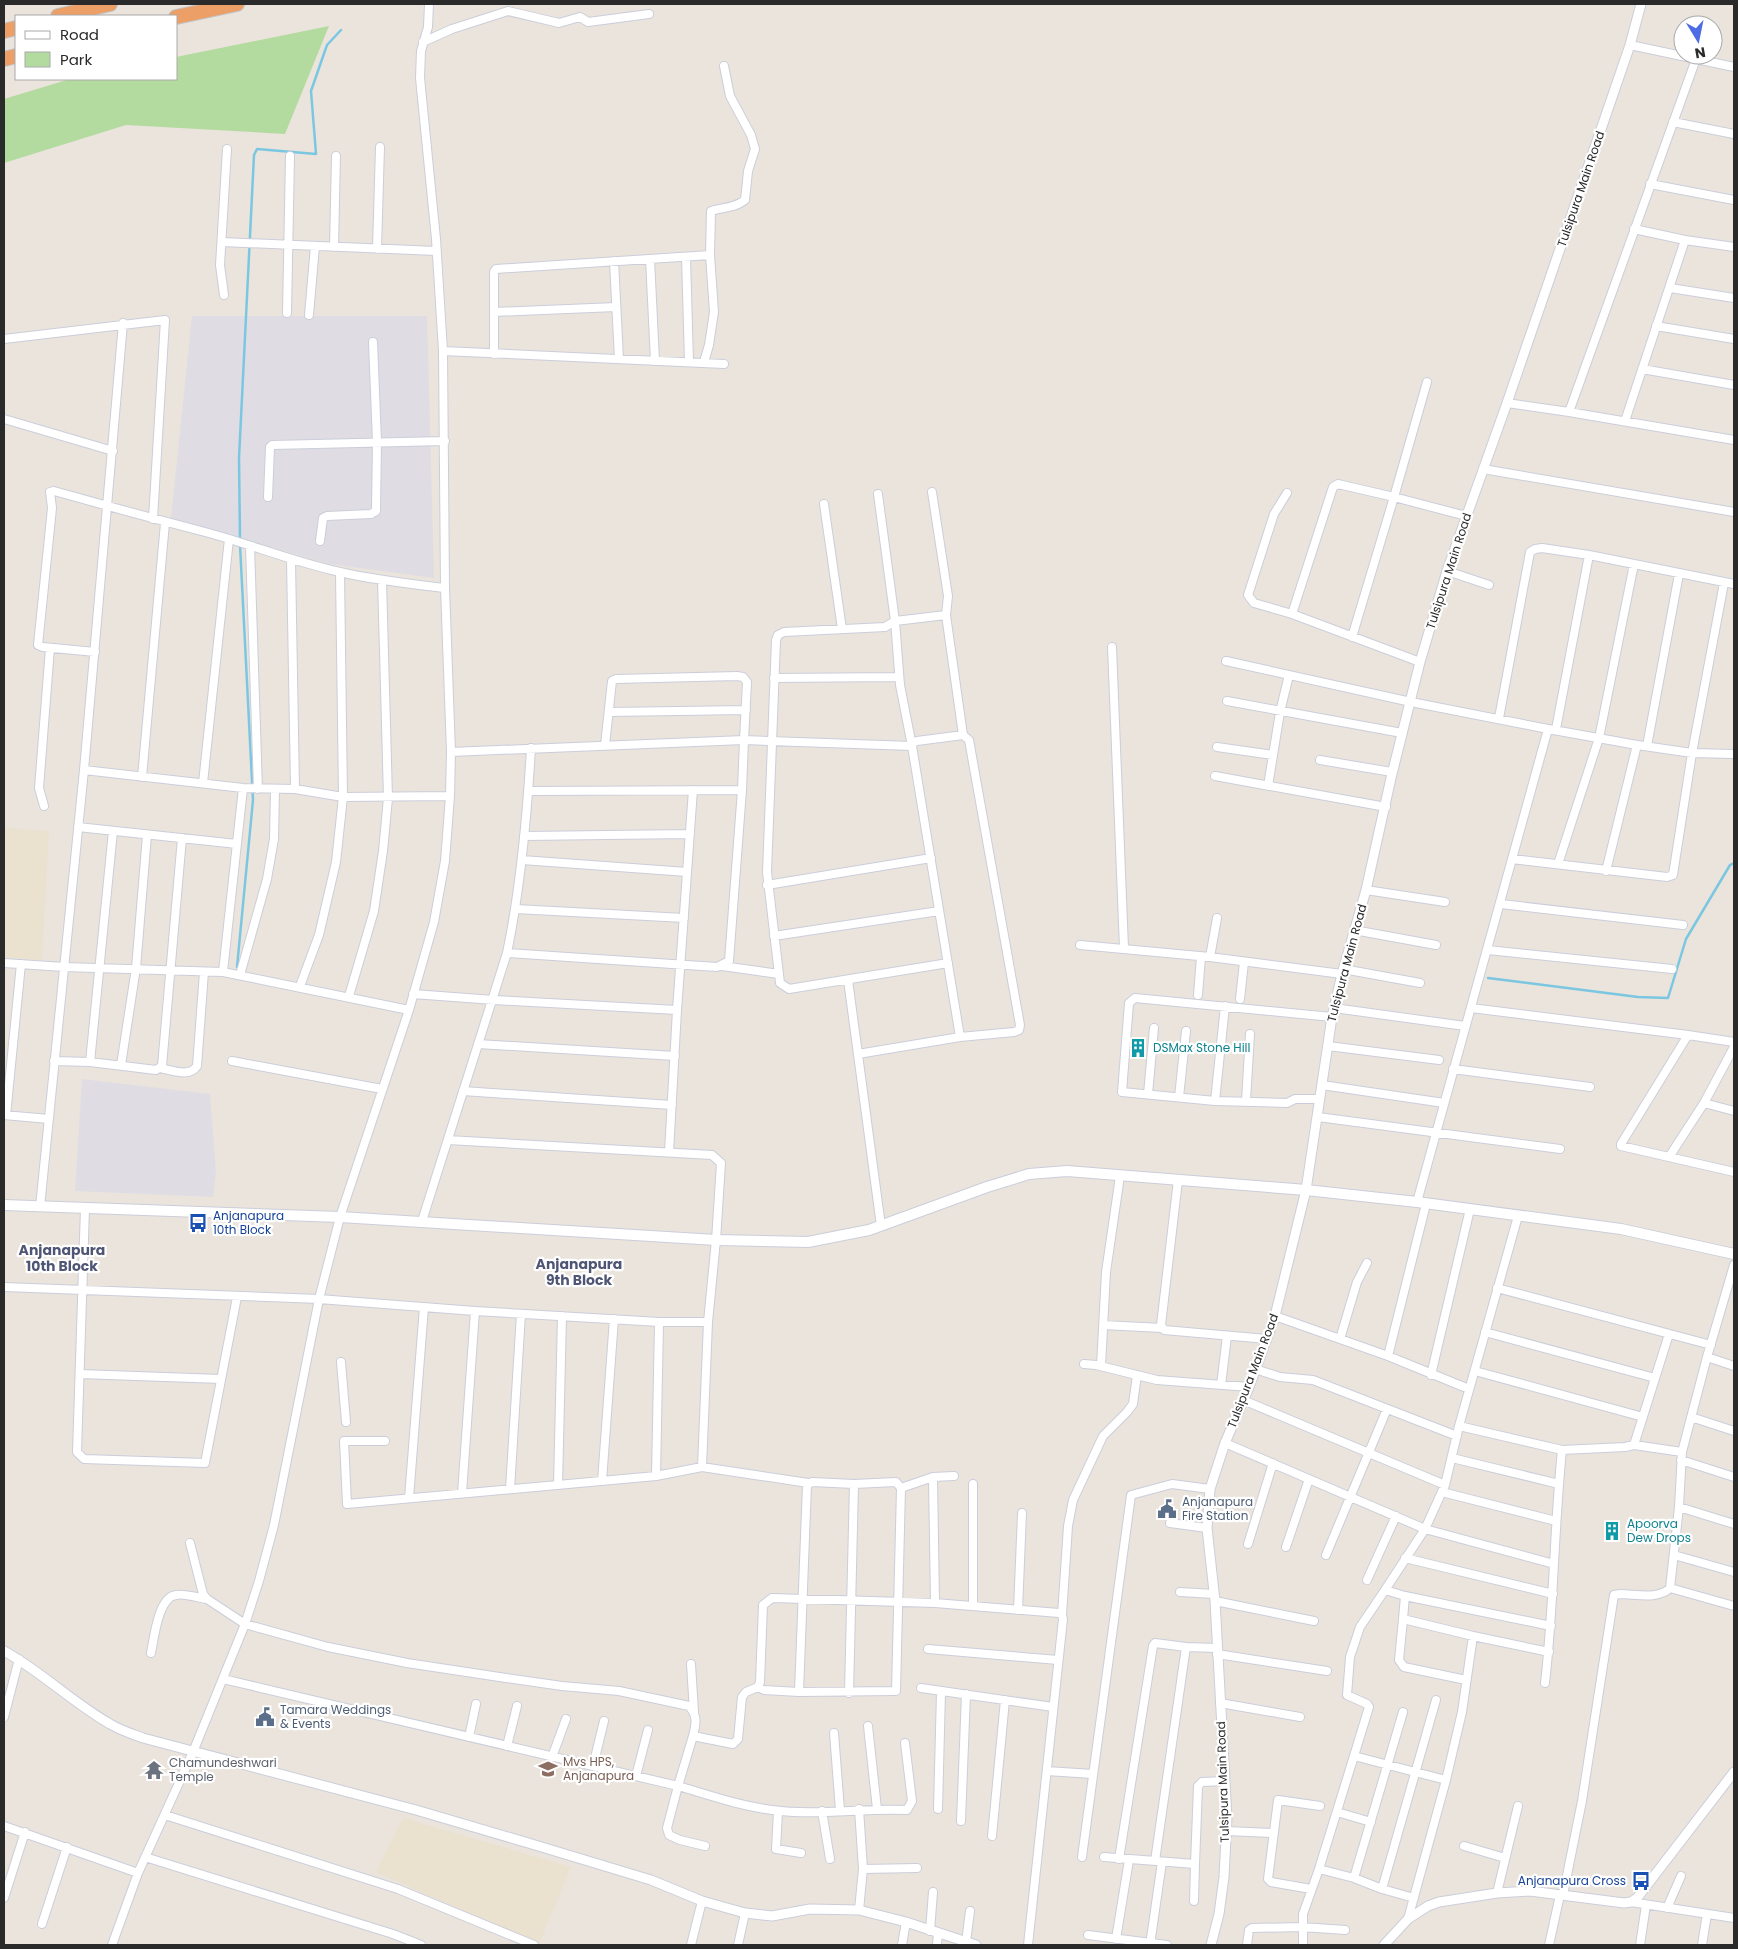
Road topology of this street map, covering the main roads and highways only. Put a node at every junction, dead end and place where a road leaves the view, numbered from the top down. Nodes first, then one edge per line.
1 (110, 4) edge
2 (237, 4) edge
3 (62, 15) edge
4 (178, 17) edge
5 (4, 1205) edge
6 (1734, 1254) edge

1 - 3 highway
2 - 4 highway
5 - 6 main road

